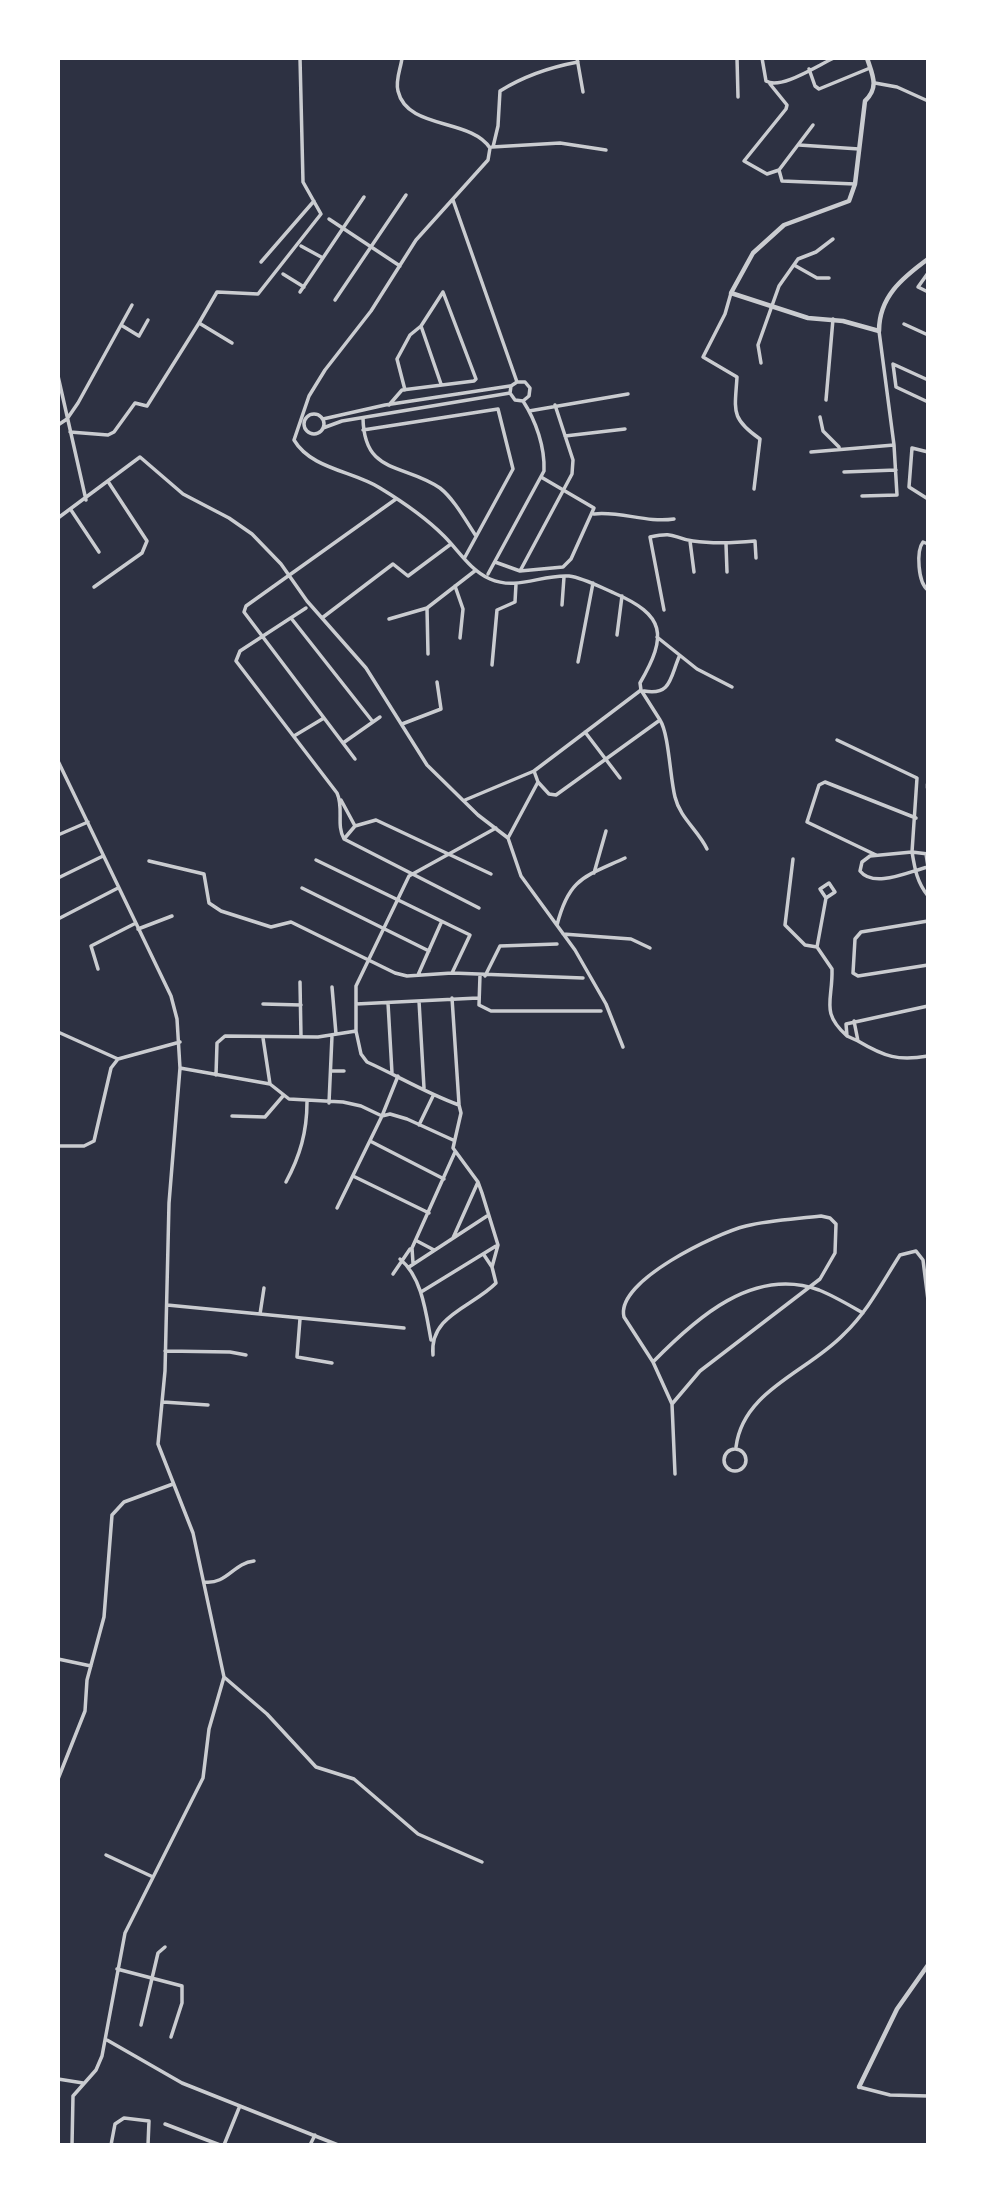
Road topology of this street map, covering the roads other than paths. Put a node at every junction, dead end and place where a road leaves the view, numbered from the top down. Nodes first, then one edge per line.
1 (300, 58) edge
2 (402, 58) edge
3 (737, 58) edge
4 (762, 58) edge
5 (834, 58) edge
6 (867, 58) edge
7 (578, 60) edge
8 (870, 68) junction
9 (809, 69) junction
10 (875, 83) junction
11 (770, 84) junction
12 (583, 92) dead end
13 (738, 97) dead end
14 (928, 101) edge
15 (813, 125) dead end
16 (799, 145) junction
17 (491, 147) junction
18 (859, 149) junction
19 (606, 150) dead end
20 (779, 170) junction
21 (855, 184) junction
22 (406, 195) dead end
23 (364, 197) dead end
24 (453, 200) junction
25 (314, 201) junction
26 (328, 219) dead end
27 (344, 228) junction
28 (833, 239) dead end
29 (301, 246) dead end
30 (371, 246) junction
31 (323, 258) junction
32 (928, 259) edge
33 (261, 262) dead end
34 (794, 265) junction
35 (400, 266) junction
36 (928, 273) edge
37 (284, 274) dead end
38 (829, 278) dead end
39 (304, 287) junction
40 (300, 292) dead end
41 (928, 292) edge
42 (731, 293) junction
43 (335, 300) dead end
44 (132, 305) dead end
45 (770, 307) junction
46 (148, 320) dead end
47 (833, 320) junction
48 (199, 323) junction
49 (904, 324) dead end
50 (121, 325) junction
51 (421, 326) junction
52 (878, 331) junction
53 (928, 335) edge
54 (232, 343) dead end
55 (761, 363) dead end
56 (58, 376) edge
57 (928, 380) edge
58 (517, 382) junction
59 (441, 384) junction
60 (512, 386) junction
61 (405, 390) junction
62 (510, 393) junction
63 (628, 394) dead end
64 (60, 395) edge
65 (825, 400) dead end
66 (523, 401) junction
67 (928, 402) edge
68 (389, 405) junction
69 (555, 405) junction
70 (529, 411) junction
71 (302, 416) junction
72 (309, 416) junction
73 (820, 417) dead end
74 (362, 418) junction
75 (67, 419) junction
76 (323, 419) junction
77 (58, 425) edge
78 (323, 428) junction
79 (625, 429) dead end
80 (297, 430) junction
81 (306, 430) junction
82 (363, 430) junction
83 (70, 432) junction
84 (565, 436) junction
85 (894, 445) junction
86 (841, 448) junction
87 (811, 452) dead end
88 (928, 452) edge
89 (895, 470) junction
90 (844, 472) dead end
91 (541, 477) junction
92 (109, 482) junction
93 (564, 489) junction
94 (754, 489) dead end
95 (862, 496) dead end
96 (396, 499) junction
97 (928, 499) edge
98 (86, 500) junction
99 (71, 510) junction
100 (594, 514) junction
101 (58, 519) edge
102 (674, 519) dead end
103 (476, 536) junction
104 (690, 541) junction
105 (450, 544) junction
106 (726, 544) junction
107 (928, 544) edge
108 (99, 552) dead end
109 (466, 557) dead end
110 (756, 558) dead end
111 (495, 562) junction
112 (476, 570) junction
113 (520, 571) junction
114 (694, 572) dead end
115 (727, 572) dead end
116 (488, 574) dead end
117 (290, 576) junction
118 (565, 577) junction
119 (593, 583) junction
120 (516, 584) junction
121 (455, 586) junction
122 (94, 587) dead end
123 (928, 590) edge
124 (622, 596) junction
125 (562, 605) dead end
126 (306, 608) dead end
127 (427, 608) junction
128 (664, 610) dead end
129 (291, 618) junction
130 (321, 618) junction
131 (389, 619) dead end
132 (617, 635) dead end
133 (261, 637) junction
134 (657, 637) junction
135 (460, 638) dead end
136 (428, 654) dead end
137 (680, 656) junction
138 (578, 662) dead end
139 (492, 665) dead end
140 (437, 682) dead end
141 (732, 687) dead end
142 (641, 690) junction
143 (380, 717) dead end
144 (324, 718) junction
145 (660, 720) junction
146 (373, 722) junction
147 (402, 724) junction
148 (584, 732) junction
149 (294, 736) junction
150 (837, 740) dead end
151 (343, 743) junction
152 (606, 758) junction
153 (355, 760) dead end
154 (58, 761) edge
155 (534, 771) junction
156 (620, 778) dead end
157 (538, 782) junction
158 (340, 799) junction
159 (464, 800) junction
160 (916, 818) junction
161 (88, 822) junction
162 (355, 826) junction
163 (496, 828) junction
164 (606, 831) dead end
165 (58, 835) edge
166 (508, 838) junction
167 (344, 839) junction
168 (707, 849) dead end
169 (912, 852) junction
170 (445, 854) junction
171 (927, 854) edge
172 (876, 855) junction
173 (104, 856) junction
174 (625, 858) dead end
175 (793, 859) dead end
176 (316, 860) dead end
177 (149, 861) dead end
178 (928, 867) edge
179 (915, 870) junction
180 (413, 873) junction
181 (594, 873) junction
182 (491, 874) dead end
183 (58, 878) edge
184 (118, 888) junction
185 (302, 888) dead end
186 (928, 896) edge
187 (826, 898) junction
188 (397, 899) junction
189 (479, 908) dead end
190 (172, 916) dead end
191 (58, 919) edge
192 (928, 921) edge
193 (442, 922) junction
194 (136, 923) junction
195 (558, 925) junction
196 (384, 926) junction
197 (138, 929) junction
198 (563, 934) junction
199 (557, 944) dead end
200 (817, 947) junction
201 (650, 948) dead end
202 (429, 951) junction
203 (368, 959) junction
204 (928, 965) edge
205 (98, 969) dead end
206 (452, 973) junction
207 (418, 975) junction
208 (480, 975) junction
209 (485, 976) junction
210 (583, 978) dead end
211 (300, 982) dead end
212 (332, 987) dead end
213 (452, 998) junction
214 (478, 998) junction
215 (419, 1001) junction
216 (388, 1003) junction
217 (263, 1004) dead end
218 (356, 1004) junction
219 (301, 1005) junction
220 (928, 1006) edge
221 (601, 1012) dead end
222 (854, 1021) junction
223 (356, 1031) junction
224 (59, 1033) edge
225 (334, 1035) junction
226 (847, 1036) junction
227 (302, 1037) junction
228 (262, 1038) junction
229 (58, 1041) edge
230 (858, 1041) junction
231 (180, 1042) junction
232 (623, 1047) dead end
233 (928, 1056) edge
234 (118, 1059) junction
235 (180, 1068) junction
236 (344, 1070) dead end
237 (331, 1071) junction
238 (392, 1073) junction
239 (216, 1075) junction
240 (398, 1076) junction
241 (270, 1084) junction
242 (424, 1087) junction
243 (283, 1096) junction
244 (433, 1096) junction
245 (307, 1102) junction
246 (329, 1102) junction
247 (459, 1105) junction
248 (232, 1116) dead end
249 (382, 1116) junction
250 (419, 1125) junction
251 (453, 1140) junction
252 (370, 1141) junction
253 (58, 1146) edge
254 (455, 1153) junction
255 (353, 1176) junction
256 (444, 1180) junction
257 (286, 1182) dead end
258 (478, 1182) junction
259 (337, 1208) dead end
260 (429, 1213) junction
261 (487, 1216) junction
262 (452, 1240) junction
263 (417, 1241) junction
264 (498, 1245) junction
265 (412, 1248) junction
266 (435, 1250) junction
267 (484, 1255) junction
268 (400, 1259) junction
269 (411, 1265) junction
270 (492, 1267) junction
271 (393, 1274) dead end
272 (264, 1288) dead end
273 (810, 1288) junction
274 (421, 1292) junction
275 (928, 1300) edge
276 (167, 1305) junction
277 (863, 1313) junction
278 (260, 1314) junction
279 (300, 1319) junction
280 (444, 1321) junction
281 (429, 1326) junction
282 (404, 1328) dead end
283 (431, 1340) junction
284 (166, 1351) junction
285 (246, 1355) dead end
286 (433, 1355) dead end
287 (653, 1362) junction
288 (332, 1363) dead end
289 (163, 1402) junction
290 (672, 1404) junction
291 (208, 1405) dead end
292 (736, 1447) junction
293 (675, 1474) dead end
294 (173, 1484) junction
295 (254, 1561) dead end
296 (204, 1582) junction
297 (58, 1659) edge
298 (91, 1666) junction
299 (224, 1677) junction
300 (58, 1779) edge
301 (106, 1855) dead end
302 (482, 1861) dead end
303 (153, 1878) junction
304 (166, 1947) dead end
305 (928, 1965) edge
306 (117, 1969) junction
307 (151, 1978) junction
308 (141, 2025) dead end
309 (171, 2037) dead end
310 (107, 2040) junction
311 (58, 2079) edge
312 (85, 2083) junction
313 (859, 2087) joint
314 (928, 2096) edge
315 (239, 2108) junction
316 (165, 2124) dead end
317 (315, 2135) junction
318 (72, 2145) edge
319 (111, 2145) edge
320 (148, 2145) edge
321 (222, 2145) edge
322 (310, 2145) edge
323 (338, 2145) edge

1 - 25 street
2 - 17 street
3 - 13 street
4 - 11 street
5 - 9 street
6 - 8 street
7 - 12 street
7 - 17 street
8 - 9 street
8 - 10 street
9 - 11 street
10 - 14 street
10 - 18 street
11 - 20 street
15 - 16 street
16 - 18 street
16 - 20 street
17 - 19 street
17 - 24 street
18 - 21 street
20 - 21 street
21 - 42 street
22 - 30 street
23 - 27 street
24 - 35 street
24 - 58 street
25 - 33 street
25 - 48 street
26 - 27 street
27 - 30 street
27 - 31 street
28 - 34 street
29 - 31 street
30 - 35 street
30 - 43 street
31 - 39 street
32 - 52 street
34 - 38 street
34 - 45 street
35 - 71 street
36 - 41 street
37 - 39 street
39 - 40 street
42 - 45 street
42 - 94 street
44 - 50 street
45 - 47 street
45 - 55 street
46 - 50 street
47 - 52 street
47 - 65 street
48 - 54 street
48 - 83 street
49 - 53 street
50 - 75 street
51 - 59 street
51 - 59 street
51 - 61 street
52 - 85 street
56 - 64 street
57 - 67 street
58 - 60 street
58 - 66 street
59 - 61 street
60 - 62 street
60 - 68 street
61 - 68 street
62 - 66 street
62 - 74 street
63 - 69 street
64 - 75 street
66 - 70 street
68 - 76 street
69 - 70 street
69 - 84 street
70 - 91 street
71 - 72 street
71 - 80 street
72 - 76 street
72 - 81 street
73 - 86 street
74 - 78 street
74 - 82 street
75 - 77 street
75 - 83 street
76 - 78 street
78 - 81 street
79 - 84 street
80 - 81 street
80 - 96 street
82 - 103 street
82 - 103 street
83 - 98 street
84 - 93 street
85 - 86 street
85 - 89 street
86 - 87 street
88 - 97 street
89 - 90 street
89 - 95 street
91 - 93 street
91 - 111 street
92 - 98 street
92 - 117 street
92 - 122 street
93 - 100 street
93 - 113 street
96 - 105 street
96 - 117 street
98 - 99 street
99 - 101 street
99 - 108 street
100 - 102 street
100 - 113 street
103 - 109 street
104 - 106 street
104 - 114 street
104 - 128 street
105 - 112 street
105 - 130 street
106 - 110 street
106 - 115 street
107 - 123 street
111 - 113 street
111 - 116 street
112 - 120 street
112 - 121 street
117 - 130 street
117 - 133 street
118 - 119 street
118 - 120 street
118 - 125 street
119 - 124 street
119 - 138 street
120 - 139 street
121 - 127 street
121 - 135 street
124 - 132 street
124 - 134 street
126 - 129 street
127 - 131 street
127 - 136 street
129 - 133 street
129 - 146 street
130 - 147 street
133 - 144 street
133 - 149 street
134 - 137 street
134 - 142 street
137 - 141 street
137 - 142 street
140 - 147 street
142 - 145 street
142 - 148 street
143 - 146 street
144 - 149 street
144 - 151 street
145 - 152 street
145 - 168 street
146 - 151 street
147 - 159 street
148 - 152 street
148 - 155 street
149 - 158 street
150 - 160 street
151 - 153 street
152 - 156 street
152 - 157 street
154 - 161 street
155 - 157 street
155 - 159 street
157 - 166 street
158 - 162 street
158 - 167 street
159 - 163 street
160 - 169 street
160 - 172 street
161 - 165 street
161 - 173 street
162 - 167 street
162 - 170 street
163 - 166 street
163 - 170 street
164 - 181 street
166 - 195 street
167 - 180 street
169 - 171 street
169 - 172 street
169 - 179 street
170 - 180 street
170 - 182 street
171 - 178 street
172 - 179 street
173 - 183 street
173 - 184 street
174 - 181 street
175 - 200 street
176 - 188 street
177 - 203 street
178 - 179 street
179 - 186 street
180 - 188 street
180 - 189 street
181 - 195 street
184 - 191 street
184 - 194 street
185 - 196 street
187 - 187 street
187 - 200 street
188 - 193 street
188 - 196 street
190 - 197 street
192 - 204 street
193 - 202 street
193 - 206 street
194 - 197 street
194 - 205 street
195 - 198 street
196 - 202 street
196 - 203 street
197 - 231 street
198 - 201 street
198 - 232 street
199 - 209 street
200 - 226 street
202 - 207 street
203 - 207 street
203 - 218 street
206 - 207 street
206 - 208 street
208 - 209 street
208 - 214 street
209 - 210 street
211 - 219 street
212 - 225 street
213 - 214 street
213 - 215 street
213 - 247 street
214 - 221 street
215 - 216 street
215 - 242 street
216 - 218 street
216 - 238 street
217 - 219 street
218 - 223 street
219 - 227 street
220 - 222 street
222 - 226 street
222 - 230 street
223 - 225 street
223 - 238 street
224 - 229 street
224 - 234 street
225 - 227 street
225 - 237 street
226 - 230 street
227 - 228 street
228 - 239 street
228 - 241 street
230 - 233 street
231 - 234 street
231 - 235 street
234 - 253 street
235 - 239 street
235 - 276 street
236 - 237 street
237 - 246 street
238 - 240 street
239 - 241 street
240 - 242 street
240 - 249 street
241 - 243 street
242 - 244 street
243 - 245 street
243 - 248 street
244 - 247 street
244 - 250 street
245 - 246 street
245 - 257 street
246 - 249 street
247 - 251 street
249 - 250 street
249 - 252 street
250 - 251 street
251 - 254 street
252 - 255 street
252 - 256 street
254 - 256 street
254 - 258 street
255 - 259 street
255 - 260 street
256 - 260 street
258 - 261 street
258 - 262 street
260 - 263 street
261 - 262 street
261 - 264 street
262 - 266 street
263 - 265 street
263 - 266 street
264 - 267 street
264 - 270 street
265 - 268 street
265 - 269 street
266 - 269 street
267 - 270 street
267 - 274 street
268 - 269 street
268 - 271 street
269 - 274 street
270 - 280 street
272 - 278 street
273 - 277 street
273 - 287 street
273 - 287 street
273 - 290 street
274 - 281 street
275 - 277 street
276 - 278 street
276 - 284 street
277 - 292 street
278 - 279 street
279 - 282 street
279 - 288 street
280 - 281 street
280 - 283 street
281 - 283 street
283 - 286 street
284 - 285 street
284 - 289 street
287 - 290 street
289 - 291 street
289 - 294 street
290 - 293 street
292 - 292 street
294 - 296 street
294 - 298 street
295 - 296 street
296 - 299 street
297 - 298 street
298 - 300 street
299 - 302 street
299 - 303 street
301 - 303 street
303 - 306 street
304 - 307 street
305 - 313 street
306 - 307 street
306 - 310 street
307 - 308 street
307 - 309 street
310 - 312 street
310 - 315 street
311 - 312 street
312 - 318 street
313 - 314 street
315 - 317 street
315 - 321 street
316 - 321 street
317 - 322 street
317 - 323 street
319 - 320 street

